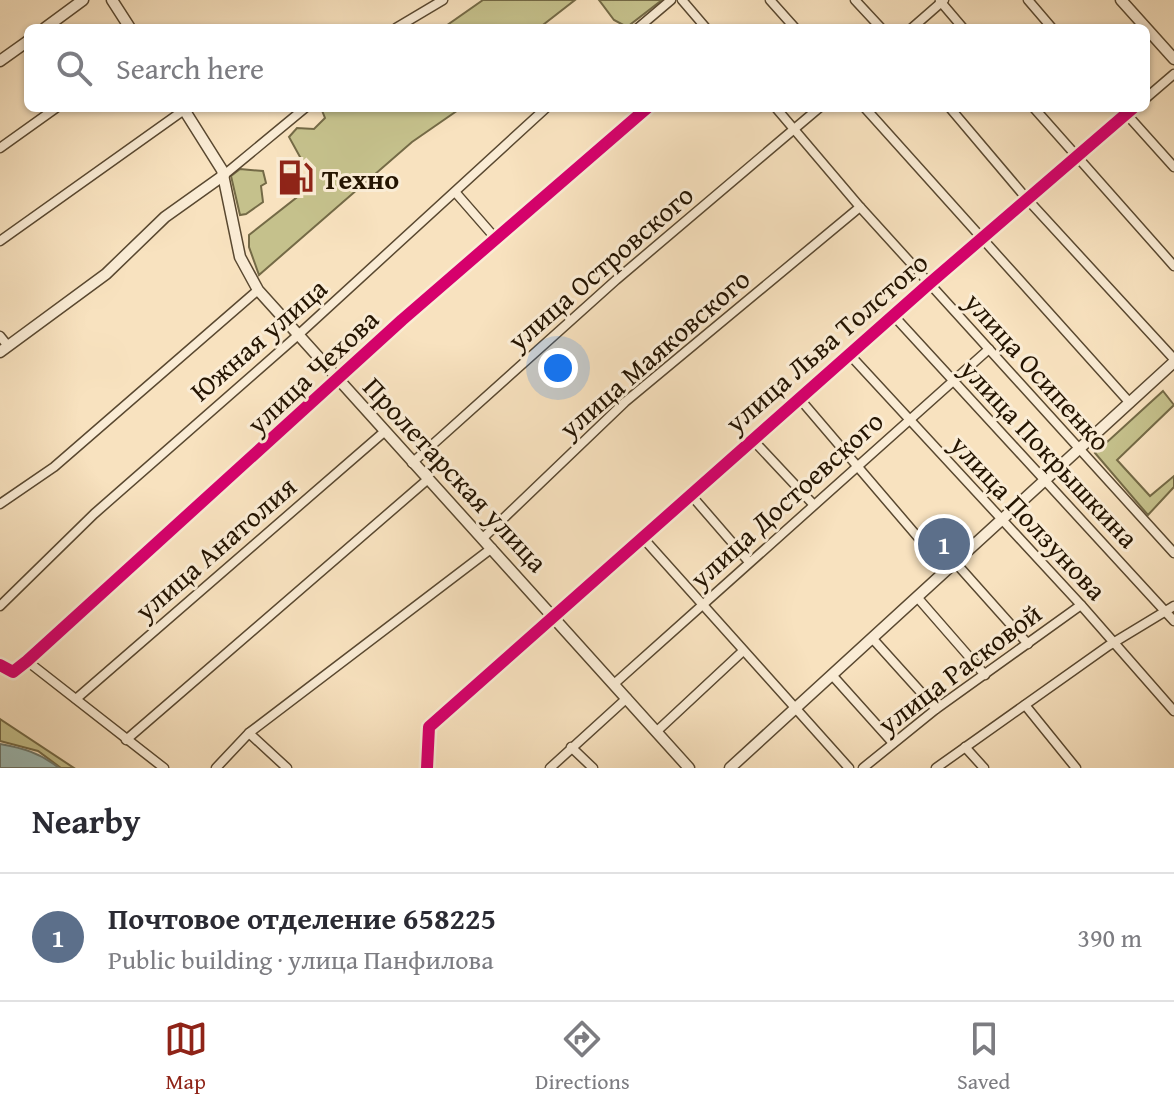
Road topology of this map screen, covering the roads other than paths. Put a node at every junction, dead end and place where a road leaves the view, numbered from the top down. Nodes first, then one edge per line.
1 (83, 0) edge
2 (112, 0) edge
3 (443, 0) edge
4 (671, 0) edge
5 (682, 0) edge
6 (770, 0) edge
7 (855, 0) edge
8 (1028, 0) edge
9 (1121, 0) edge
10 (941, 1) edge
11 (50, 24) edge
12 (127, 24) edge
13 (403, 24) edge
14 (643, 24) edge
15 (703, 24) edge
16 (791, 24) edge
17 (877, 24) edge
18 (916, 24) edge
19 (960, 24) edge
20 (1049, 24) edge
21 (1143, 24) edge
22 (1150, 32) edge
23 (24, 44) edge
24 (1174, 59) edge
25 (0, 61) edge
26 (1174, 74) edge
27 (1150, 95) edge
28 (50, 112) edge
29 (179, 112) edge
30 (185, 112) edge
31 (300, 112) edge
32 (542, 112) edge
33 (642, 112) edge
34 (780, 112) edge
35 (814, 112) edge
36 (869, 112) edge
37 (953, 112) edge
38 (1038, 112) edge
39 (1125, 112) edge
40 (1129, 112) edge
41 (794, 128) junction
42 (0, 148) edge
43 (1078, 156) junction
44 (1174, 167) edge
45 (224, 175) junction
46 (456, 193) junction
47 (1027, 199) junction
48 (860, 207) junction
49 (982, 238) junction
50 (497, 240) junction
51 (0, 241) edge
52 (1174, 266) edge
53 (930, 283) junction
54 (258, 290) junction
55 (893, 315) junction
56 (0, 336) edge
57 (297, 336) junction
58 (4, 349) edge
59 (989, 349) junction
60 (849, 354) junction
61 (1174, 360) edge
62 (954, 380) junction
63 (338, 382) junction
64 (799, 398) junction
65 (1130, 403) junction
66 (909, 419) junction
67 (384, 432) junction
68 (752, 439) junction
69 (1078, 448) junction
70 (412, 463) junction
71 (856, 465) junction
72 (427, 480) junction
73 (1046, 480) junction
74 (691, 495) junction
75 (0, 504) edge
76 (813, 504) junction
77 (1001, 520) junction
78 (483, 538) junction
79 (643, 538) junction
80 (492, 548) junction
81 (1174, 553) edge
82 (954, 561) junction
83 (749, 562) junction
84 (946, 570) junction
85 (917, 597) junction
86 (702, 604) junction
87 (1081, 605) junction
88 (0, 606) edge
89 (1170, 609) edge
90 (555, 617) junction
91 (1174, 621) edge
92 (872, 638) junction
93 (1114, 643) junction
94 (1028, 644) junction
95 (743, 651) junction
96 (27, 661) junction
97 (0, 665) edge
98 (832, 675) junction
99 (985, 675) junction
100 (614, 684) junction
101 (627, 698) junction
102 (76, 699) junction
103 (1025, 705) junction
104 (795, 709) junction
105 (936, 709) junction
106 (1174, 711) edge
107 (656, 732) junction
108 (249, 733) junction
109 (126, 740) junction
110 (893, 743) junction
111 (571, 747) junction
112 (965, 747) junction
113 (164, 768) edge
114 (216, 768) edge
115 (287, 768) edge
116 (427, 768) edge
117 (550, 768) edge
118 (593, 768) edge
119 (689, 768) edge
120 (730, 768) edge
121 (849, 768) edge
122 (863, 768) edge
123 (936, 768) edge
124 (984, 768) edge
125 (1076, 768) edge

1 - 11 street
2 - 12 street
3 - 13 street
4 - 14 street
5 - 15 street
6 - 16 street
7 - 17 street
8 - 20 street
9 - 21 street
10 - 18 street
10 - 19 street
22 - 24 street
23 - 25 street
26 - 27 street
28 - 42 street
29 - 51 street
30 - 45 street, Пролетарская улица
31 - 45 street
32 - 46 street, Южная улица
33 - 50 street, улица Чехова
34 - 41 street, улица Осипенко
35 - 41 street, улица Островского
36 - 49 street
37 - 47 street
38 - 43 street
39 - 43 street, улица Льва Толстого
40 - 44 street
41 - 48 street, улица Осипенко
41 - 70 street, улица Островского
43 - 47 street, улица Льва Толстого
43 - 52 street
45 - 54 street, Пролетарская улица
45 - 58 street
46 - 50 street
46 - 57 street, Южная улица
47 - 49 street, улица Льва Толстого
47 - 61 street
48 - 53 street, улица Осипенко
48 - 78 street, улица Маяковского
49 - 53 street, улица Льва Толстого
49 - 65 street
50 - 63 street, улица Чехова
53 - 55 street, улица Льва Толстого
53 - 59 street, улица Осипенко
54 - 57 street, Пролетарская улица
54 - 75 street
55 - 60 street, улица Льва Толстого
55 - 62 street, улица Покрышкина
56 - 58 street
57 - 63 street, Пролетарская улица
57 - 88 street, Южная улица
59 - 62 street, улица Достоевского
59 - 69 street, улица Осипенко
60 - 64 street, улица Льва Толстого
60 - 66 street, улица Ползунова
61 - 65 street
62 - 66 street, улица Достоевского
62 - 73 street, улица Покрышкина
63 - 67 street, Пролетарская улица
63 - 96 street, улица Чехова
64 - 68 street, улица Льва Толстого
64 - 71 street
65 - 69 street
66 - 71 street, улица Достоевского
66 - 77 street, улица Ползунова
67 - 70 street, Пролетарская улица
67 - 102 street, улица Анатолия
68 - 74 street, улица Льва Толстого
68 - 76 street
69 - 73 street
69 - 81 street, улица Осипенко
70 - 72 street, Пролетарская улица
71 - 76 street, улица Достоевского
71 - 84 street
72 - 78 street, Пролетарская улица
72 - 109 street
73 - 77 street
73 - 89 street, улица Покрышкина
74 - 79 street, улица Льва Толстого
74 - 83 street
76 - 83 street, улица Достоевского
77 - 82 street
77 - 87 street, улица Ползунова
78 - 80 street, Пролетарская улица
79 - 86 street
79 - 90 street, улица Льва Толстого
80 - 90 street, Пролетарская улица
80 - 108 street
82 - 84 street
82 - 94 street
83 - 86 street, улица Достоевского
84 - 85 street
85 - 92 street
85 - 99 street
86 - 95 street
86 - 100 street, улица Достоевского
87 - 93 street, улица Ползунова
87 - 94 street, улица Расковой
89 - 91 street, улица Покрышкина
89 - 93 street
90 - 100 street, Пролетарская улица
90 - 116 street, улица Льва Толстого
92 - 98 street
92 - 105 street
93 - 103 street
93 - 106 street, улица Ползунова
94 - 99 street, улица Расковой
95 - 104 street
95 - 107 street
96 - 97 street, улица Чехова
96 - 102 street
98 - 104 street
98 - 110 street
99 - 105 street, улица Расковой
100 - 101 street, Пролетарская улица
101 - 107 street, Пролетарская улица
101 - 111 street
102 - 109 street
103 - 112 street
103 - 125 street
104 - 120 street
104 - 121 street
105 - 110 street, улица Расковой
107 - 119 street, Пролетарская улица
108 - 114 street
108 - 115 street
109 - 113 street
110 - 122 street, улица Расковой
111 - 117 street
111 - 118 street
112 - 123 street
112 - 124 street

